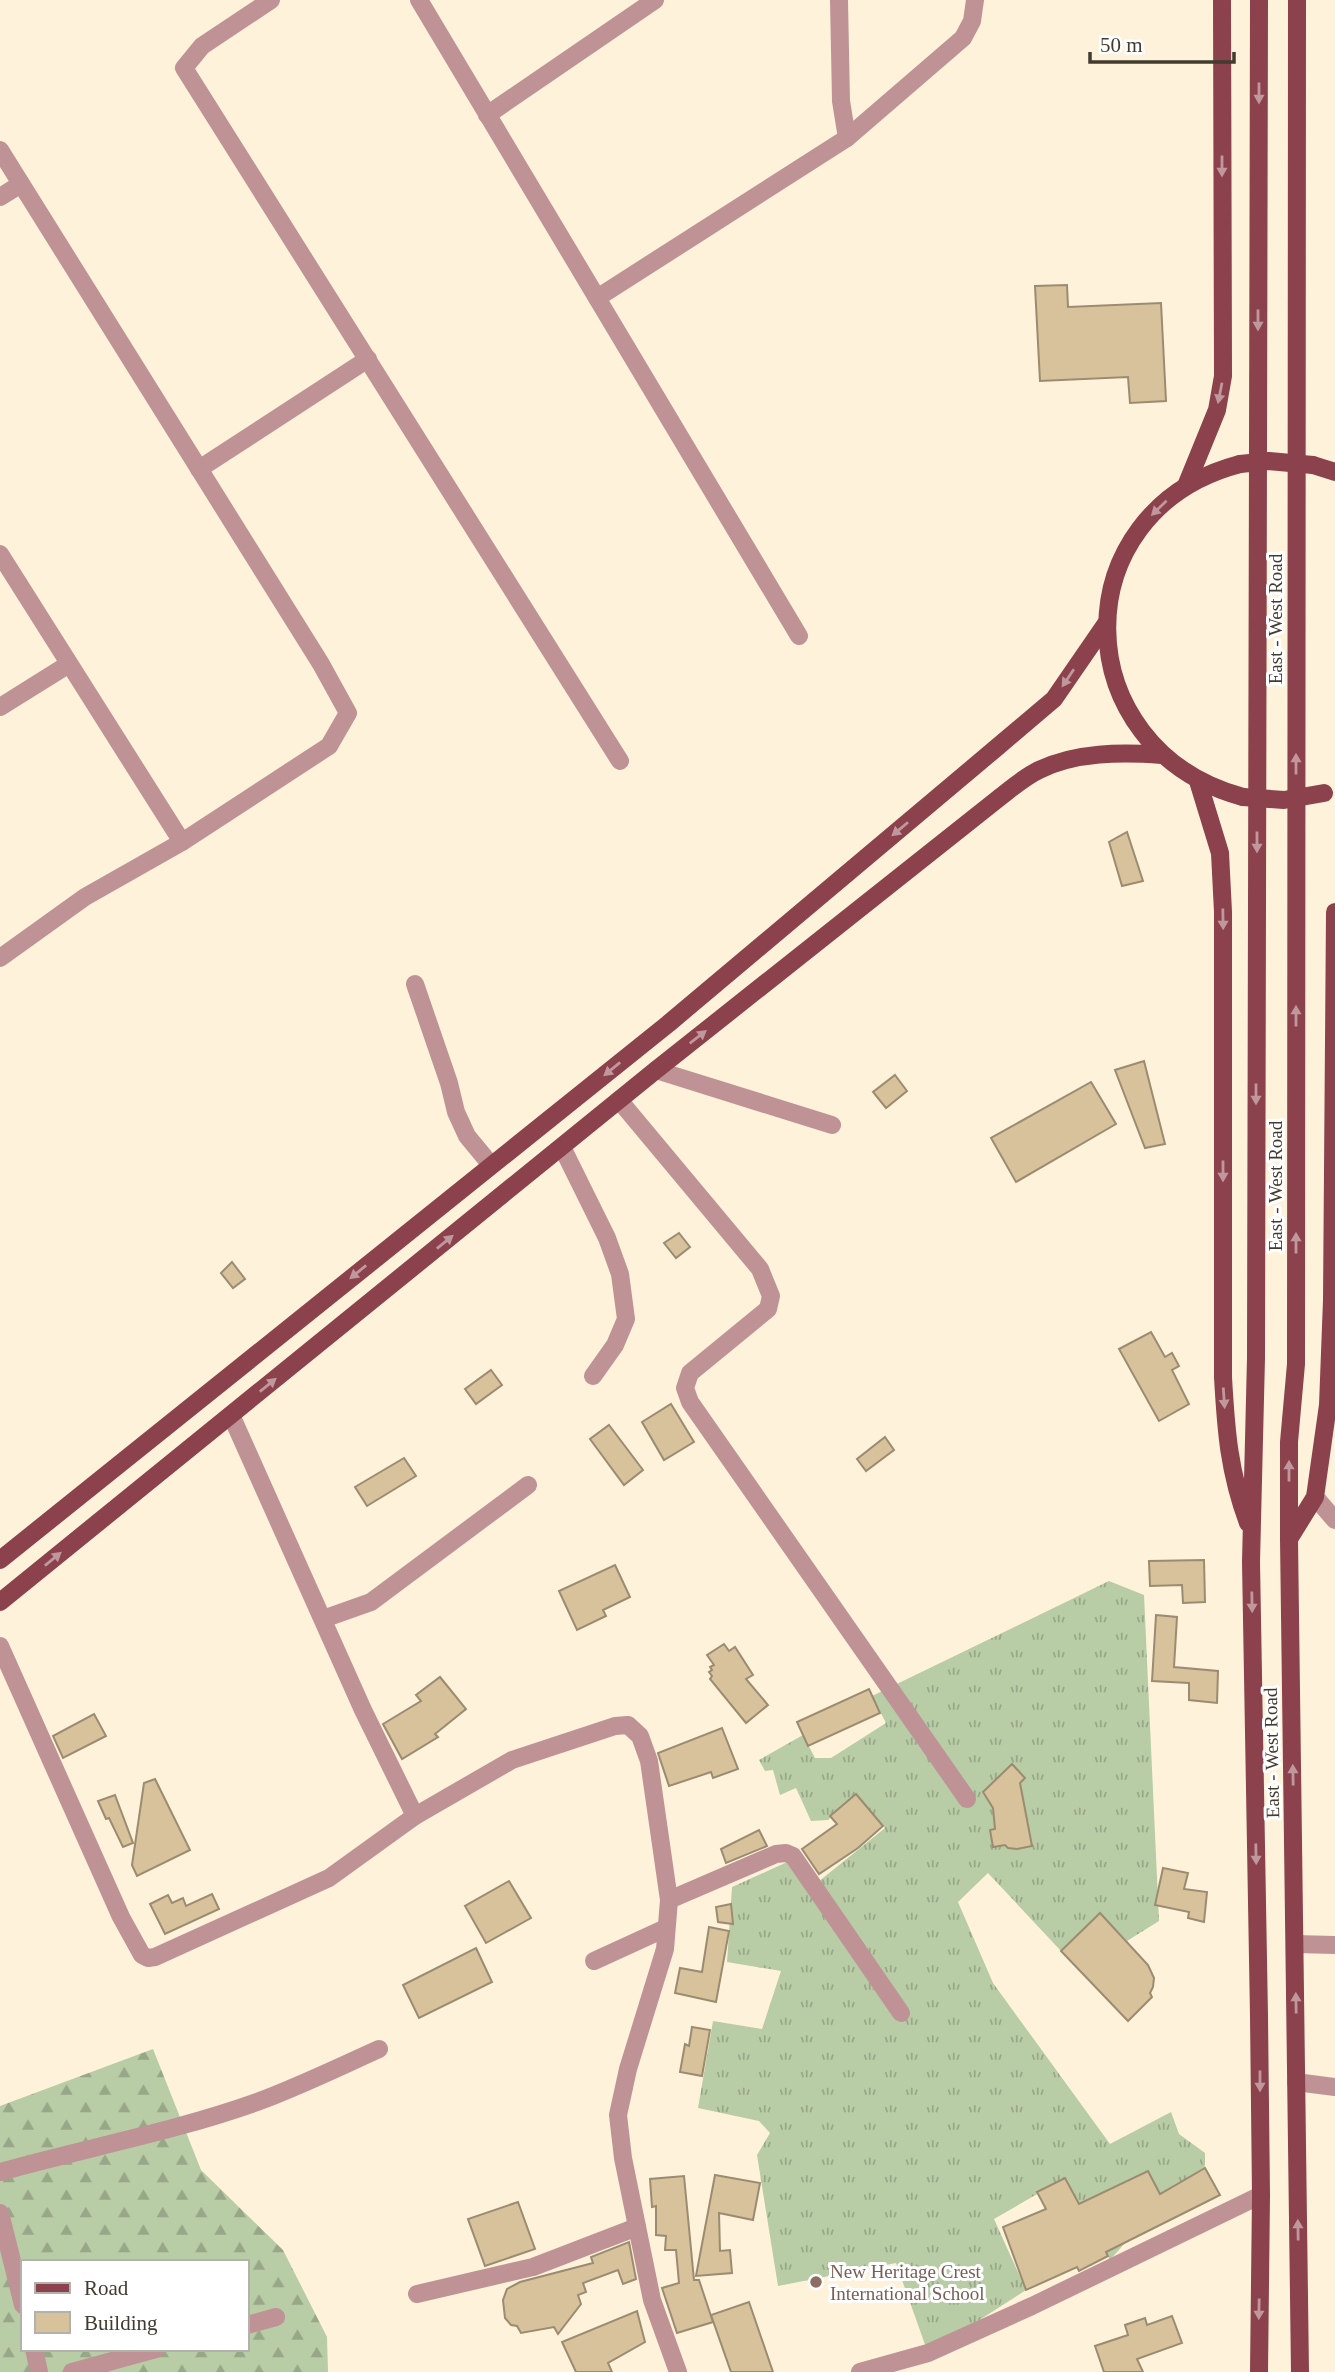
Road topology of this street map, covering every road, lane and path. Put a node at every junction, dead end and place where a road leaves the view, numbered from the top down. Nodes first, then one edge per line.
1 (271, 0) edge
2 (419, 0) edge
3 (655, 0) edge
4 (839, 0) edge
5 (975, 0) edge
6 (1222, 0) edge
7 (1259, 0) edge
8 (1297, 0) edge
9 (487, 115) junction
10 (846, 138) junction
11 (0, 150) edge
12 (21, 184) junction
13 (0, 197) edge
14 (597, 298) junction
15 (368, 359) junction
16 (199, 469) junction
17 (1335, 472) edge
18 (1186, 486) junction
19 (0, 554) edge
20 (1107, 622) junction
21 (799, 636) dead end
22 (69, 664) junction
23 (0, 707) edge
24 (1161, 755) junction
25 (620, 761) dead end
26 (1198, 780) junction
27 (1330, 792) edge
28 (182, 842) junction
29 (1335, 912) edge
30 (0, 958) edge
31 (415, 984) dead end
32 (656, 1070) junction
33 (619, 1100) junction
34 (832, 1125) dead end
35 (562, 1146) junction
36 (491, 1165) junction
37 (593, 1376) dead end
38 (231, 1415) junction
39 (1329, 1444) edge
40 (528, 1485) dead end
41 (1315, 1497) junction
42 (1335, 1520) edge
43 (1252, 1534) junction
44 (1289, 1539) junction
45 (0, 1560) edge
46 (0, 1602) edge
47 (323, 1619) junction
48 (0, 1646) edge
49 (967, 1799) dead end
50 (415, 1816) junction
51 (669, 1900) junction
52 (666, 1928) junction
53 (1295, 1944) junction
54 (1335, 1945) edge
55 (594, 1961) dead end
56 (901, 2013) dead end
57 (379, 2049) dead end
58 (1296, 2082) junction
59 (1335, 2087) edge
60 (0, 2172) edge
61 (1261, 2195) junction
62 (0, 2213) edge
63 (637, 2227) junction
64 (417, 2294) dead end
65 (21, 2297) edge
66 (276, 2317) dead end
67 (248, 2325) edge
68 (34, 2351) edge
69 (149, 2351) edge
70 (39, 2372) edge
71 (72, 2372) edge
72 (678, 2372) edge
73 (860, 2372) edge
74 (1259, 2372) edge
75 (1300, 2372) edge

1 - 15 street
2 - 9 street
3 - 9 street
4 - 10 street
5 - 10 street
6 -> 18 main road
7 -> 43 main road, East - West Road
44 -> 8 main road, East - West Road
9 - 14 street
10 - 14 street
11 - 12 street
12 - 13 street
12 - 16 street
14 - 21 street
15 - 16 street
15 - 25 street
16 - 28 street
17 - 18 main road, bridge
18 -> 20 main road
19 - 22 street
20 - 24 main road
20 -> 36 main road
22 - 23 street
22 - 28 street
24 - 26 main road
32 -> 24 main road
26 - 27 main road, bridge
26 -> 43 main road
28 - 30 street
29 - 39 main road
31 - 36 street
32 - 33 main road
32 - 34 street
33 - 35 main road
33 - 49 street
35 - 37 street
38 -> 35 main road
36 -> 45 main road
46 -> 38 main road
38 - 47 street
39 - 41 main road
40 - 47 street
41 - 42 street
41 - 44 main road
43 -> 61 main road, East - West Road
53 -> 44 main road, East - West Road
47 - 50 street
48 - 50 street
50 - 51 street
51 - 52 street
51 - 56 street
52 - 55 street
52 - 63 street
53 - 54 street
58 -> 53 main road, East - West Road
57 - 60 street
58 - 59 street
75 -> 58 main road, East - West Road
61 - 73 street
61 -> 74 main road, East - West Road
62 - 65 street
63 - 64 street
63 - 72 street
66 - 67 street
68 - 70 street
69 - 71 street

